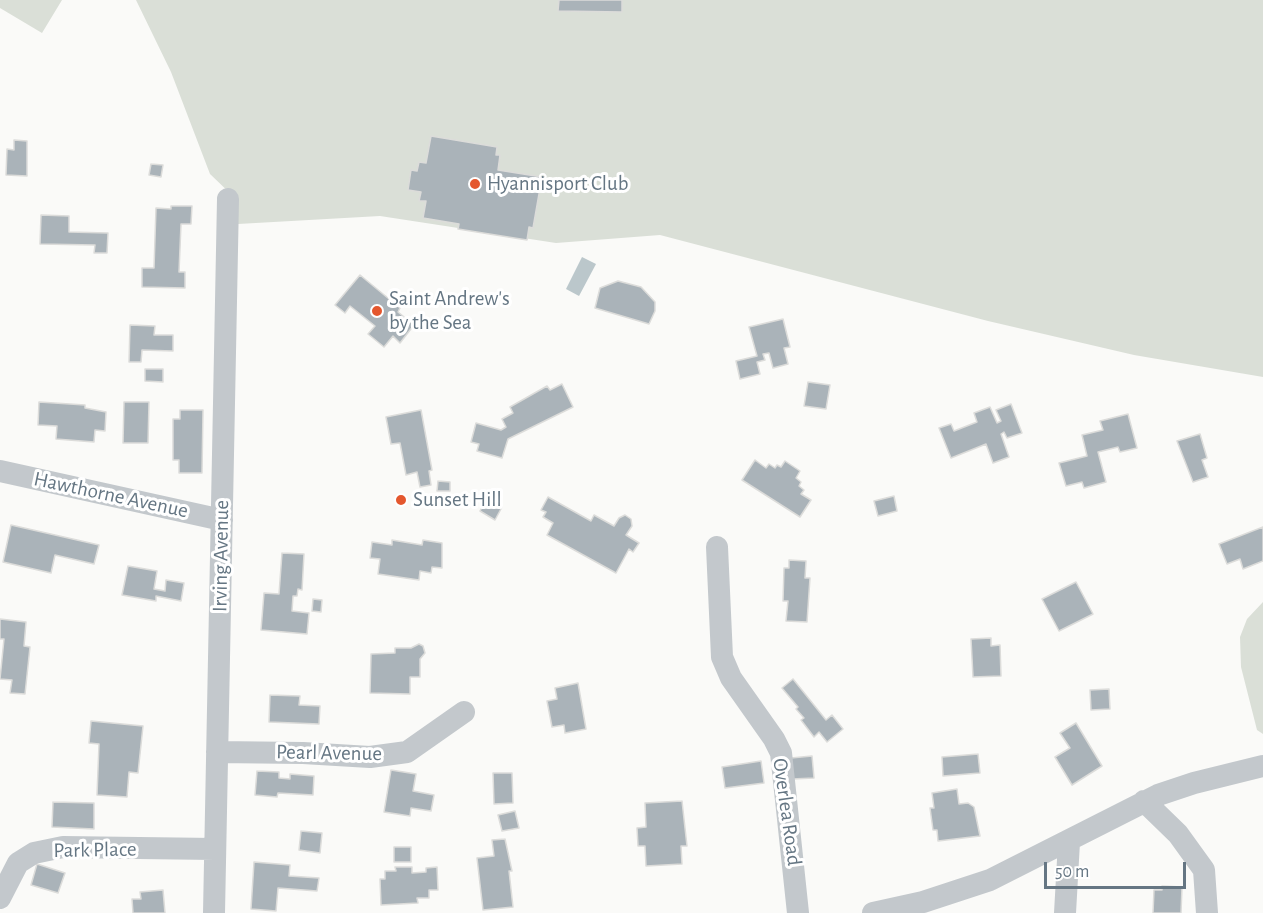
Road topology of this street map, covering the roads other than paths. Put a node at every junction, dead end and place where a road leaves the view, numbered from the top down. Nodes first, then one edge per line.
1 (228, 199) dead end
2 (0, 471) edge
3 (222, 520) junction
4 (717, 547) dead end
5 (464, 712) dead end
6 (217, 752) junction
7 (1263, 766) edge
8 (1144, 801) junction
9 (1069, 842) junction
10 (215, 849) junction
11 (0, 898) edge
12 (214, 913) edge
13 (798, 913) edge
14 (873, 913) edge
15 (1065, 913) edge
16 (1207, 913) edge

1 - 3 street, Irving Avenue
2 - 3 street, Hawthorne Avenue
3 - 6 street, Irving Avenue
4 - 13 street, Overlea Road
5 - 6 street, Pearl Avenue
6 - 10 street, Irving Avenue
7 - 8 street
8 - 9 street
8 - 16 street
9 - 14 street
9 - 15 street
10 - 11 street, Park Place
10 - 12 street, Irving Avenue

